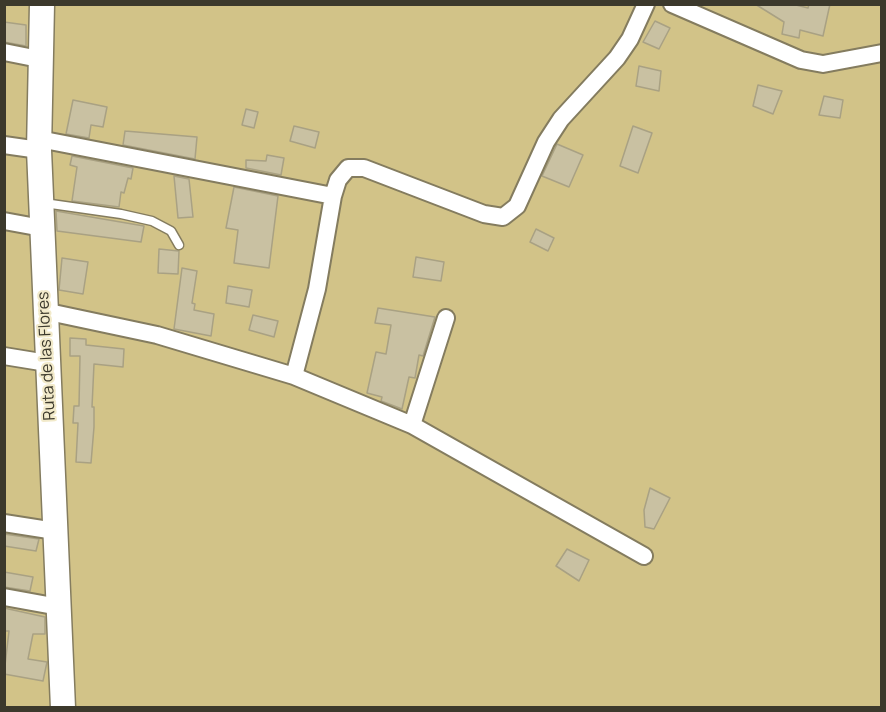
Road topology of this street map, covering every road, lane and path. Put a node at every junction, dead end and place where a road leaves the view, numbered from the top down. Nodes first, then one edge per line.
1 (42, 4) edge
2 (646, 4) edge
3 (672, 4) edge
4 (4, 52) edge
5 (882, 53) edge
6 (39, 59) junction
7 (39, 144) junction
8 (4, 145) edge
9 (333, 196) junction
10 (41, 203) junction
11 (4, 221) edge
12 (42, 228) junction
13 (179, 245) dead end
14 (44, 311) junction
15 (446, 318) dead end
16 (4, 356) edge
17 (47, 363) junction
18 (294, 376) junction
19 (412, 425) junction
20 (4, 523) edge
21 (55, 531) junction
22 (644, 556) dead end
23 (4, 597) edge
24 (59, 607) junction
25 (63, 708) edge

1 - 6 main road, Ruta de las Flores
2 - 9 street
3 - 5 street
4 - 6 street
6 - 7 main road, Ruta de las Flores
7 - 8 street
7 - 9 street
7 - 10 main road, Ruta de las Flores
9 - 18 street
10 - 12 main road, Ruta de las Flores
10 - 13 lane
11 - 12 street
12 - 14 main road, Ruta de las Flores
14 - 17 main road, Ruta de las Flores
14 - 18 street
15 - 19 street
16 - 17 street
17 - 21 main road, Ruta de las Flores
18 - 19 street
19 - 22 street
20 - 21 street
21 - 24 main road, Ruta de las Flores
23 - 24 street
24 - 25 main road, Ruta de las Flores

